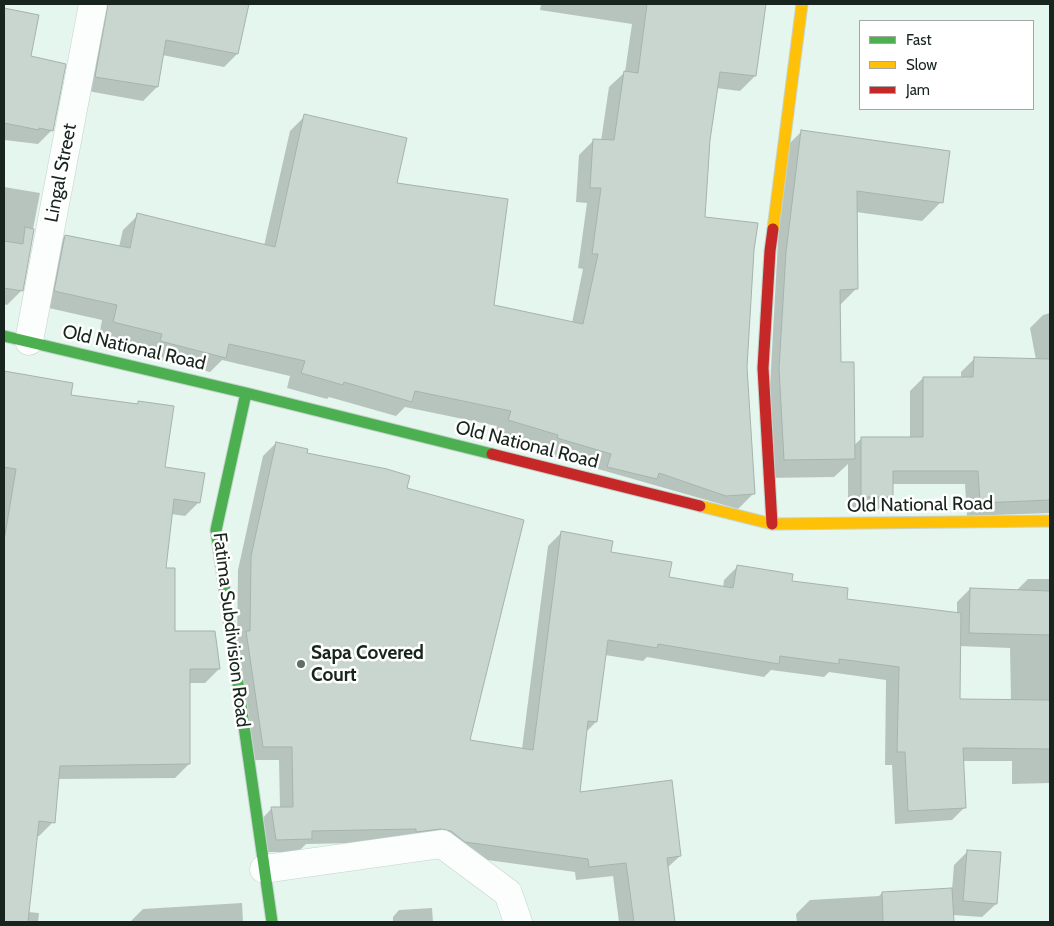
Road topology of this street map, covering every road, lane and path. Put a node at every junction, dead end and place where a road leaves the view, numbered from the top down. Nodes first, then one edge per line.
1 (93, 4) edge
2 (802, 4) edge
3 (16, 338) edge
4 (246, 393) junction
5 (1050, 521) edge
6 (772, 524) junction
7 (264, 869) junction
8 (272, 922) edge
9 (518, 922) edge

1 - 3 street, Lingal Street
2 - 6 main road
3 - 4 main road, Old National Road
4 - 6 main road, Old National Road
4 - 7 main road, Fatima Subdivision Road
5 - 6 main road, Old National Road
7 - 8 main road, Fatima Subdivision Road
7 - 9 street

